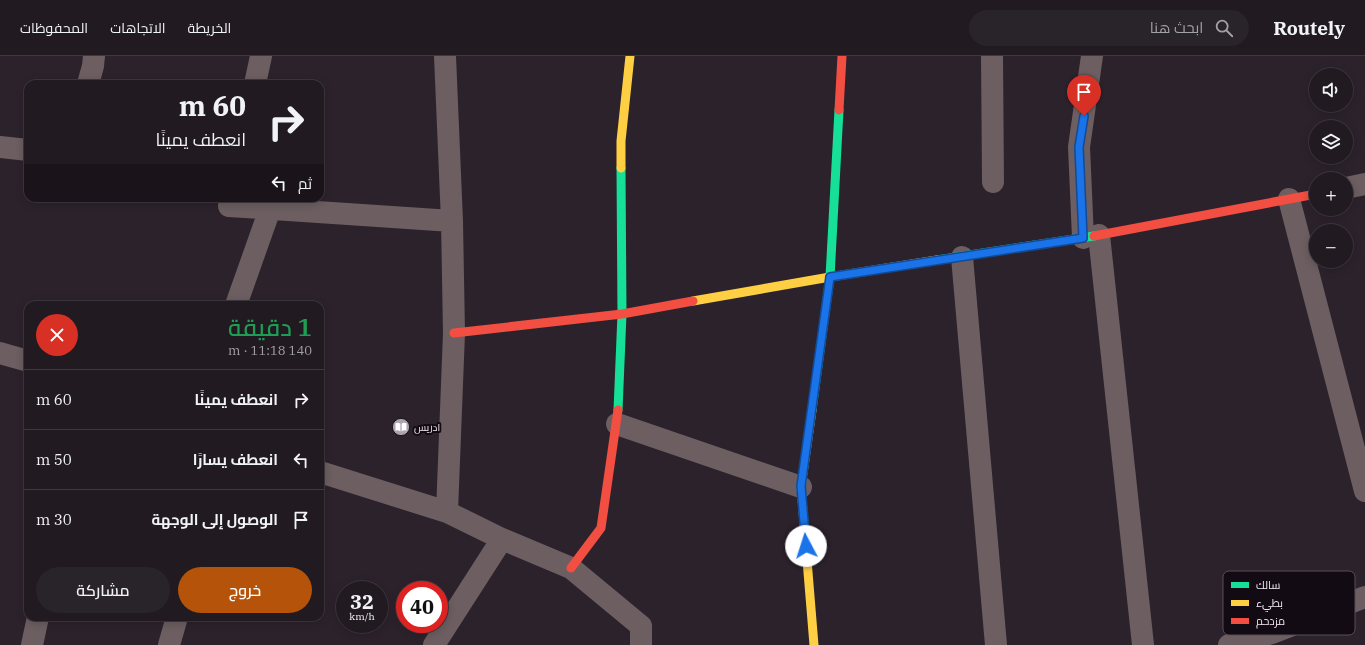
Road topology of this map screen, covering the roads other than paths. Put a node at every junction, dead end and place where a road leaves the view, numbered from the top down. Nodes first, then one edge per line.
1 (94, 56) edge
2 (261, 56) edge
3 (445, 56) edge
4 (630, 56) edge
5 (842, 56) edge
6 (992, 56) edge
7 (1092, 56) edge
8 (89, 80) edge
9 (256, 80) edge
10 (0, 148) edge
11 (24, 150) edge
12 (993, 182) dead end
13 (1365, 184) edge
14 (1353, 187) edge
15 (1309, 195) edge
16 (1288, 199) junction
17 (230, 202) edge
18 (270, 209) junction
19 (452, 221) junction
20 (1091, 237) junction
21 (962, 257) junction
22 (830, 277) junction
23 (237, 301) edge
24 (622, 314) junction
25 (454, 333) junction
26 (0, 353) edge
27 (24, 360) edge
28 (617, 424) junction
29 (324, 473) edge
30 (801, 486) junction
31 (1365, 491) edge
32 (447, 512) junction
33 (502, 539) junction
34 (571, 568) junction
35 (1365, 597) edge
36 (1355, 601) edge
37 (37, 621) edge
38 (176, 621) edge
39 (1265, 635) edge
40 (32, 645) edge
41 (169, 645) edge
42 (434, 645) edge
43 (641, 645) edge
44 (814, 645) edge
45 (996, 645) edge
46 (1143, 645) edge
47 (1229, 645) edge

1 - 8 street
2 - 9 street
3 - 19 street
4 - 24 street
5 - 22 street
6 - 12 street
7 - 20 street
10 - 11 street
13 - 14 street
15 - 16 street
16 - 20 street
16 - 31 street
17 - 18 street
18 - 19 street
18 - 23 street
19 - 25 street
20 - 21 street
20 - 46 street
21 - 22 street
21 - 45 street
22 - 24 street
22 - 30 street
24 - 25 street
24 - 28 street
25 - 32 street
26 - 27 street
28 - 30 street
28 - 34 street
29 - 32 street
30 - 44 street
32 - 33 street
33 - 34 street
33 - 42 street
34 - 43 street
35 - 36 street
37 - 40 street
38 - 41 street
39 - 47 street

